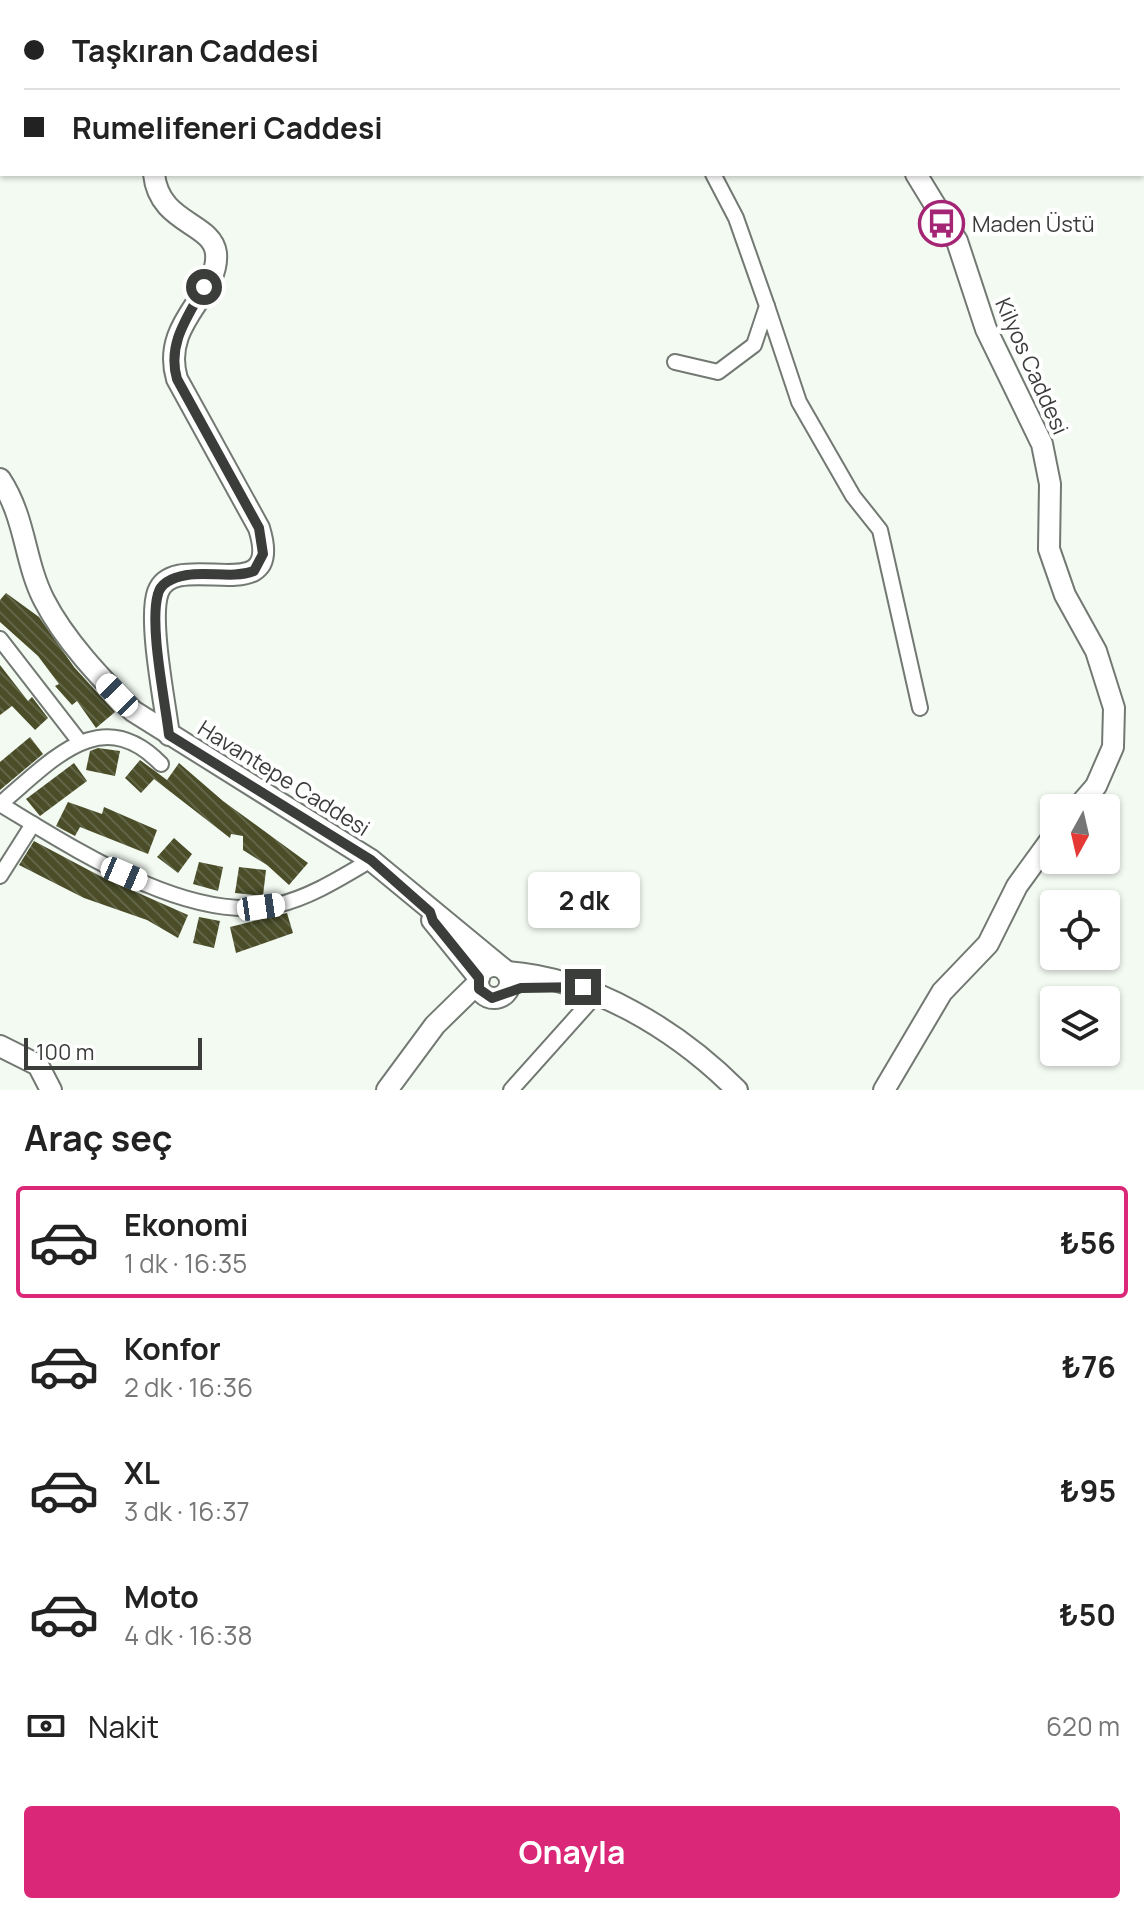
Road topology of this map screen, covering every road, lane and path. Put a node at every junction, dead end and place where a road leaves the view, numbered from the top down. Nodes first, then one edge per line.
1 (154, 176) edge
2 (714, 176) edge
3 (917, 176) edge
4 (767, 306) junction
5 (675, 362) dead end
6 (0, 479) edge
7 (0, 639) edge
8 (920, 708) dead end
9 (169, 735) junction
10 (79, 741) junction
11 (161, 764) dead end
12 (1089, 794) edge
13 (0, 804) edge
14 (33, 824) junction
15 (1040, 854) edge
16 (371, 860) junction
17 (0, 876) edge
18 (430, 912) junction
19 (504, 970) junction
20 (478, 980) junction
21 (571, 985) junction
22 (502, 995) junction
23 (596, 995) junction
24 (0, 1046) edge
25 (422, 1046) junction
26 (51, 1090) edge
27 (387, 1090) edge
28 (511, 1090) edge
29 (737, 1090) edge
30 (884, 1090) edge

1 - 9 street
2 - 4 street
3 - 12 street, Kilyos Caddesi
4 - 5 street
4 - 8 street
6 - 9 street, Havantepe Caddesi
7 - 10 street
9 - 16 street, Havantepe Caddesi
10 - 11 street
10 - 13 street
13 - 14 street
14 - 16 street
14 - 17 street
15 - 30 street
16 - 18 street, Havantepe Caddesi
18 - 19 street, Havantepe Caddesi
18 - 20 street, Havantepe Caddesi
19 - 20 street
19 - 21 street
19 - 22 street
20 - 22 street
20 - 25 street
21 - 22 street
21 - 23 street
22 - 25 street
23 - 28 street
23 - 29 street
24 - 26 street
25 - 27 street

